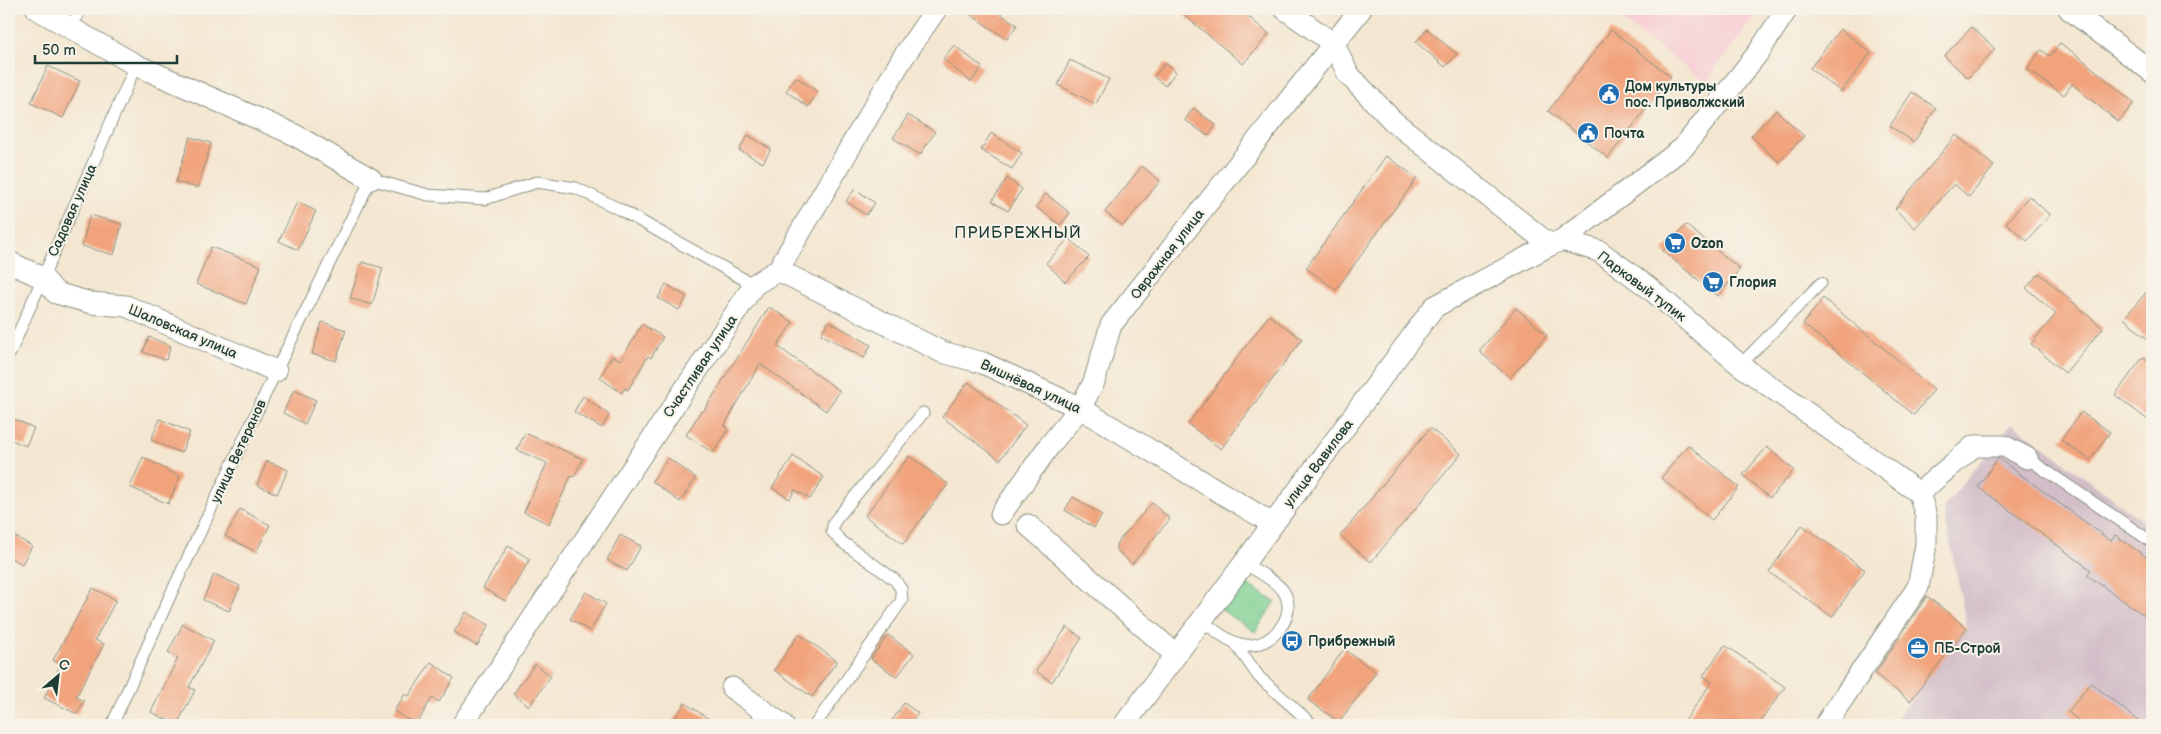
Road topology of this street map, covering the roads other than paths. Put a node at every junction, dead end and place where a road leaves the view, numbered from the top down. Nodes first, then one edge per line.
1 (37, 9) edge
2 (81, 9) edge
3 (936, 9) edge
4 (1285, 9) edge
5 (1361, 9) edge
6 (1788, 9) edge
7 (2070, 9) edge
8 (70, 29) junction
9 (1334, 44) junction
10 (136, 65) junction
11 (2152, 72) edge
12 (371, 179) junction
13 (1556, 243) junction
14 (9, 262) edge
15 (778, 270) junction
16 (43, 278) junction
17 (1821, 283) dead end
18 (754, 284) junction
19 (9, 355) edge
20 (1740, 365) junction
21 (276, 371) junction
22 (1080, 408) junction
23 (923, 413) dead end
24 (2028, 458) joint
25 (1920, 493) junction
26 (1001, 514) dead end
27 (1273, 524) junction
28 (1028, 525) dead end
29 (2152, 542) edge
30 (1244, 563) junction
31 (1202, 621) junction
32 (1235, 643) junction
33 (1176, 655) junction
34 (732, 688) dead end
35 (112, 725) edge
36 (462, 725) edge
37 (783, 725) edge
38 (815, 725) edge
39 (1124, 725) edge
40 (1313, 725) edge
41 (1825, 725) edge

1 - 8 street
2 - 8 lane
3 - 15 street, Счастливая улица
4 - 9 street, Парковый тупик
5 - 9 street, Овражная улица
6 - 13 street, улица Вавилова
7 - 11 street
8 - 10 street
9 - 13 street, Парковый тупик
9 - 22 street, Овражная улица
10 - 12 street
10 - 16 lane, Садовая улица
12 - 18 lane
12 - 21 lane, улица Ветеранов
13 - 20 street, Парковый тупик
13 - 27 street, улица Вавилова
14 - 16 street, Шаловская улица
15 - 18 street, Счастливая улица
15 - 22 street, Вишнёвая улица
16 - 19 lane, Садовая улица
16 - 21 street, Шаловская улица
17 - 20 lane
18 - 36 street, Счастливая улица
20 - 25 street, Парковый тупик
21 - 35 lane, улица Ветеранов
22 - 26 street, Овражная улица
22 - 27 street, Вишнёвая улица
23 - 38 lane
24 - 25 street
24 - 29 lane
25 - 41 street
27 - 30 street, улица Вавилова
28 - 33 street
30 - 31 street, улица Вавилова
30 - 32 lane
31 - 32 lane
31 - 33 street, улица Вавилова
32 - 40 lane
33 - 39 street, улица Вавилова
34 - 37 street

